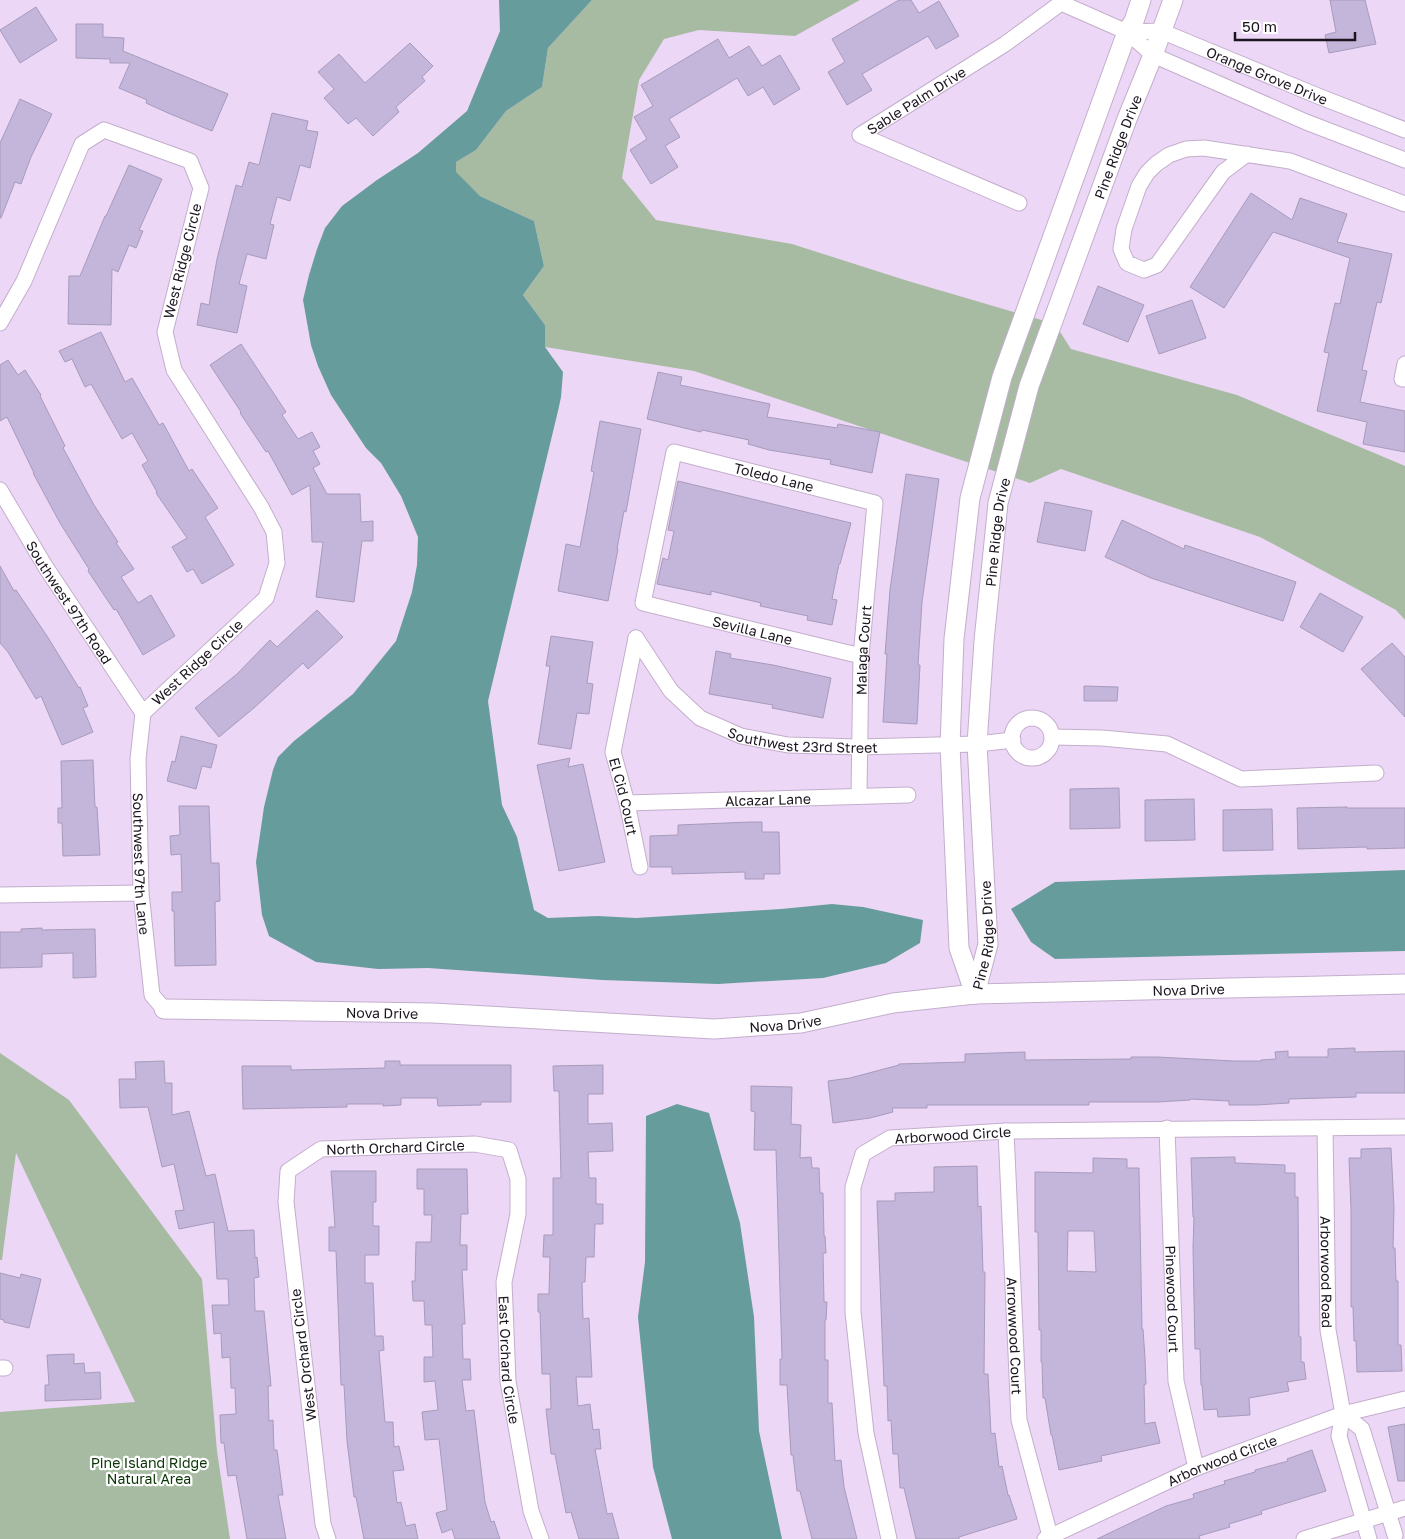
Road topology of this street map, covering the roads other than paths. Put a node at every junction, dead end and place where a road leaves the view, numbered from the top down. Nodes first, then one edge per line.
1 (1141, 0) edge
2 (1173, 0) edge
3 (1061, 2) edge
4 (1161, 31) junction
5 (1128, 32) junction
6 (1153, 55) junction
7 (1405, 130) edge
8 (1247, 154) junction
9 (1405, 160) edge
10 (1019, 203) dead end
11 (1405, 204) edge
12 (0, 322) edge
13 (1405, 364) edge
14 (1405, 379) edge
15 (0, 490) edge
16 (875, 503) joint
17 (643, 603) joint
18 (636, 638) joint
19 (860, 656) junction
20 (143, 713) junction
21 (1052, 736) junction
22 (1013, 740) junction
23 (977, 744) junction
24 (950, 745) junction
25 (859, 747) junction
26 (1376, 773) dead end
27 (908, 795) dead end
28 (859, 796) junction
29 (627, 803) junction
30 (640, 867) dead end
31 (141, 893) junction
32 (0, 895) edge
33 (1405, 984) edge
34 (975, 994) junction
35 (164, 1009) joint
36 (1405, 1127) edge
37 (1167, 1128) junction
38 (1325, 1128) junction
39 (1006, 1131) junction
40 (509, 1150) joint
41 (288, 1170) joint
42 (1405, 1399) edge
43 (1343, 1414) junction
44 (1196, 1468) junction
45 (1405, 1508) edge
46 (1388, 1513) junction
47 (1364, 1520) junction
48 (1394, 1535) edge
49 (1048, 1537) edge
50 (328, 1539) edge
51 (541, 1539) edge
52 (889, 1539) edge
53 (1304, 1539) edge
54 (1369, 1539) edge

1 - 5 street, Pine Ridge Drive
2 - 4 street, Pine Ridge Drive
3 - 5 street
3 - 10 street, Sable Palm Drive
4 - 5 street, Orange Grove Drive
4 - 6 street, Pine Ridge Drive
4 - 7 street, Orange Grove Drive
5 - 6 street, Orange Grove Drive
5 - 24 street, Pine Ridge Drive
6 - 9 street, Orange Grove Drive
6 - 23 street, Pine Ridge Drive
8 - 8 street
8 - 11 street
12 - 20 street, West Ridge Circle
13 - 14 street
15 - 20 street, Southwest 97th Road
16 - 17 street, Toledo Lane
16 - 19 street, Malaga Court
17 - 19 street, Sevilla Lane
18 - 25 street, Southwest 23rd Street
18 - 29 street, El Cid Court
19 - 25 street, Malaga Court
20 - 31 street, Southwest 97th Lane
21 - 22 street
21 - 22 street
21 - 26 street
22 - 23 street, Southwest 23rd Street
23 - 24 street, Southwest 23rd Street
23 - 34 street, Pine Ridge Drive
24 - 25 street, Southwest 23rd Street
24 - 34 street, Pine Ridge Drive
25 - 28 street, Malaga Court
27 - 28 street, Alcazar Lane
28 - 29 street, Alcazar Lane
29 - 30 street, El Cid Court
31 - 32 street
31 - 35 street, Southwest 97th Lane
33 - 34 street, Nova Drive
34 - 35 street, Nova Drive
36 - 38 street, Arborwood Circle
37 - 38 street, Arborwood Circle
37 - 39 street, Arborwood Circle
37 - 44 street, Pinewood Court
38 - 43 street, Arborwood Road
39 - 49 street, Arrowwood Court
39 - 52 street, Arborwood Circle
40 - 41 street, North Orchard Circle
40 - 51 street, East Orchard Circle
41 - 50 street, West Orchard Circle
42 - 43 street, Arborwood Circle
43 - 44 street, Arborwood Circle
43 - 46 street
43 - 47 street, Arborwood Road
44 - 49 street, Arborwood Circle
45 - 46 street
46 - 47 street
46 - 48 street
47 - 53 street
47 - 54 street, Arborwood Road

